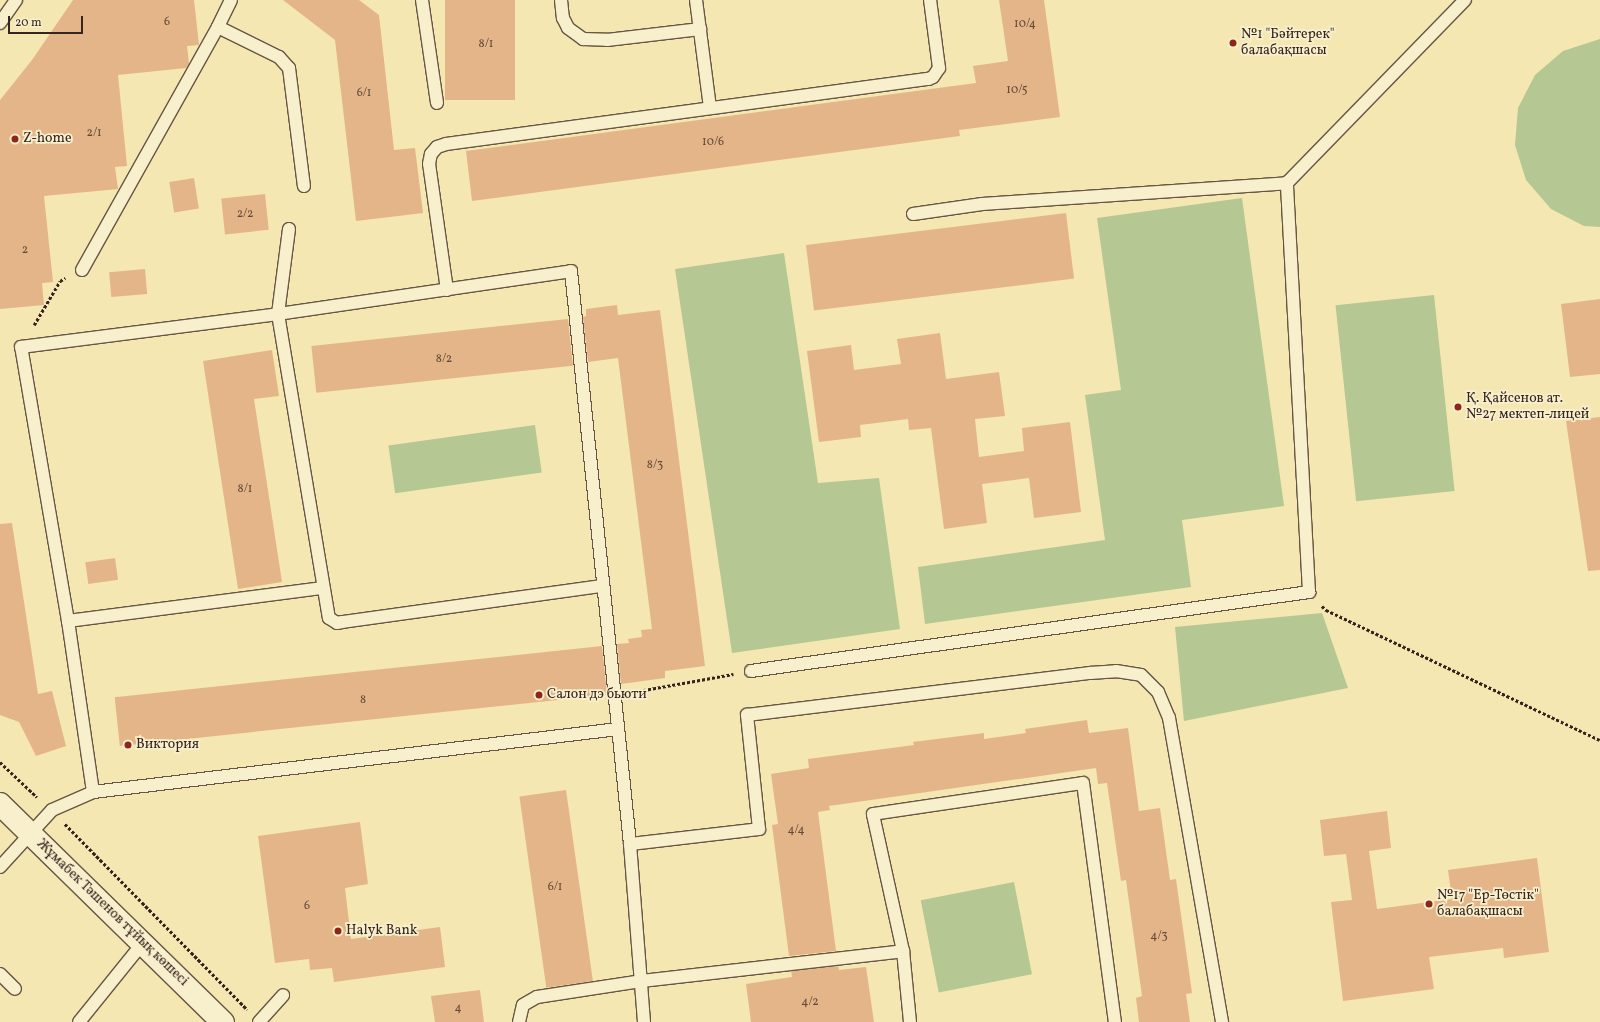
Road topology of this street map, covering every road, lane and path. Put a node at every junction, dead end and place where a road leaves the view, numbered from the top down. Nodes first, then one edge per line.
1 (16, 0) edge
2 (231, 0) edge
3 (422, 0) edge
4 (561, 0) edge
5 (696, 0) edge
6 (930, 0) edge
7 (1465, 0) edge
8 (0, 23) edge
9 (218, 27) junction
10 (700, 29) junction
11 (437, 103) dead end
12 (710, 108) junction
13 (1287, 183) junction
14 (304, 186) dead end
15 (913, 214) dead end
16 (289, 229) dead end
17 (82, 270) joint
18 (447, 290) junction
19 (278, 314) junction
20 (21, 347) junction
21 (602, 586) junction
22 (323, 588) junction
23 (1309, 592) junction
24 (68, 621) junction
25 (751, 670) joint
26 (615, 695) junction
27 (618, 729) junction
28 (1600, 740) edge
29 (0, 762) edge
30 (93, 792) junction
31 (0, 804) edge
32 (52, 810) junction
33 (30, 833) junction
34 (630, 844) junction
35 (0, 867) edge
36 (142, 944) junction
37 (903, 951) junction
38 (0, 974) edge
39 (641, 981) junction
40 (15, 989) dead end
41 (283, 995) dead end
42 (79, 1022) edge
43 (223, 1022) edge
44 (259, 1022) edge
45 (519, 1022) edge
46 (644, 1022) edge
47 (910, 1022) edge
48 (1115, 1022) edge
49 (1222, 1022) edge

1 - 8 lane
2 - 9 lane
3 - 11 lane
4 - 10 lane
5 - 10 lane
6 - 12 lane
7 - 13 lane
9 - 14 lane
9 - 17 lane
10 - 12 lane
12 - 18 lane
13 - 15 lane
13 - 23 lane
16 - 19 lane
17 - 20 path
18 - 19 lane
18 - 21 lane
19 - 20 lane
19 - 22 lane
20 - 24 lane
21 - 22 lane
21 - 26 lane
22 - 24 lane
23 - 25 lane
23 - 28 path
24 - 30 lane
25 - 26 path
26 - 27 lane
27 - 30 lane
27 - 34 lane
29 - 32 path
30 - 32 lane
31 - 33 street, Жұмабек Тәшенов тұйық көшесі
32 - 33 lane
32 - 44 path
33 - 35 lane
33 - 36 street, Жұмабек Тәшенов тұйық көшесі
34 - 39 lane
34 - 49 lane
36 - 42 lane
36 - 43 street, Жұмабек Тәшенов тұйық көшесі
37 - 39 lane
37 - 47 lane
37 - 48 lane
38 - 40 lane
39 - 45 lane
39 - 46 lane
41 - 44 lane

